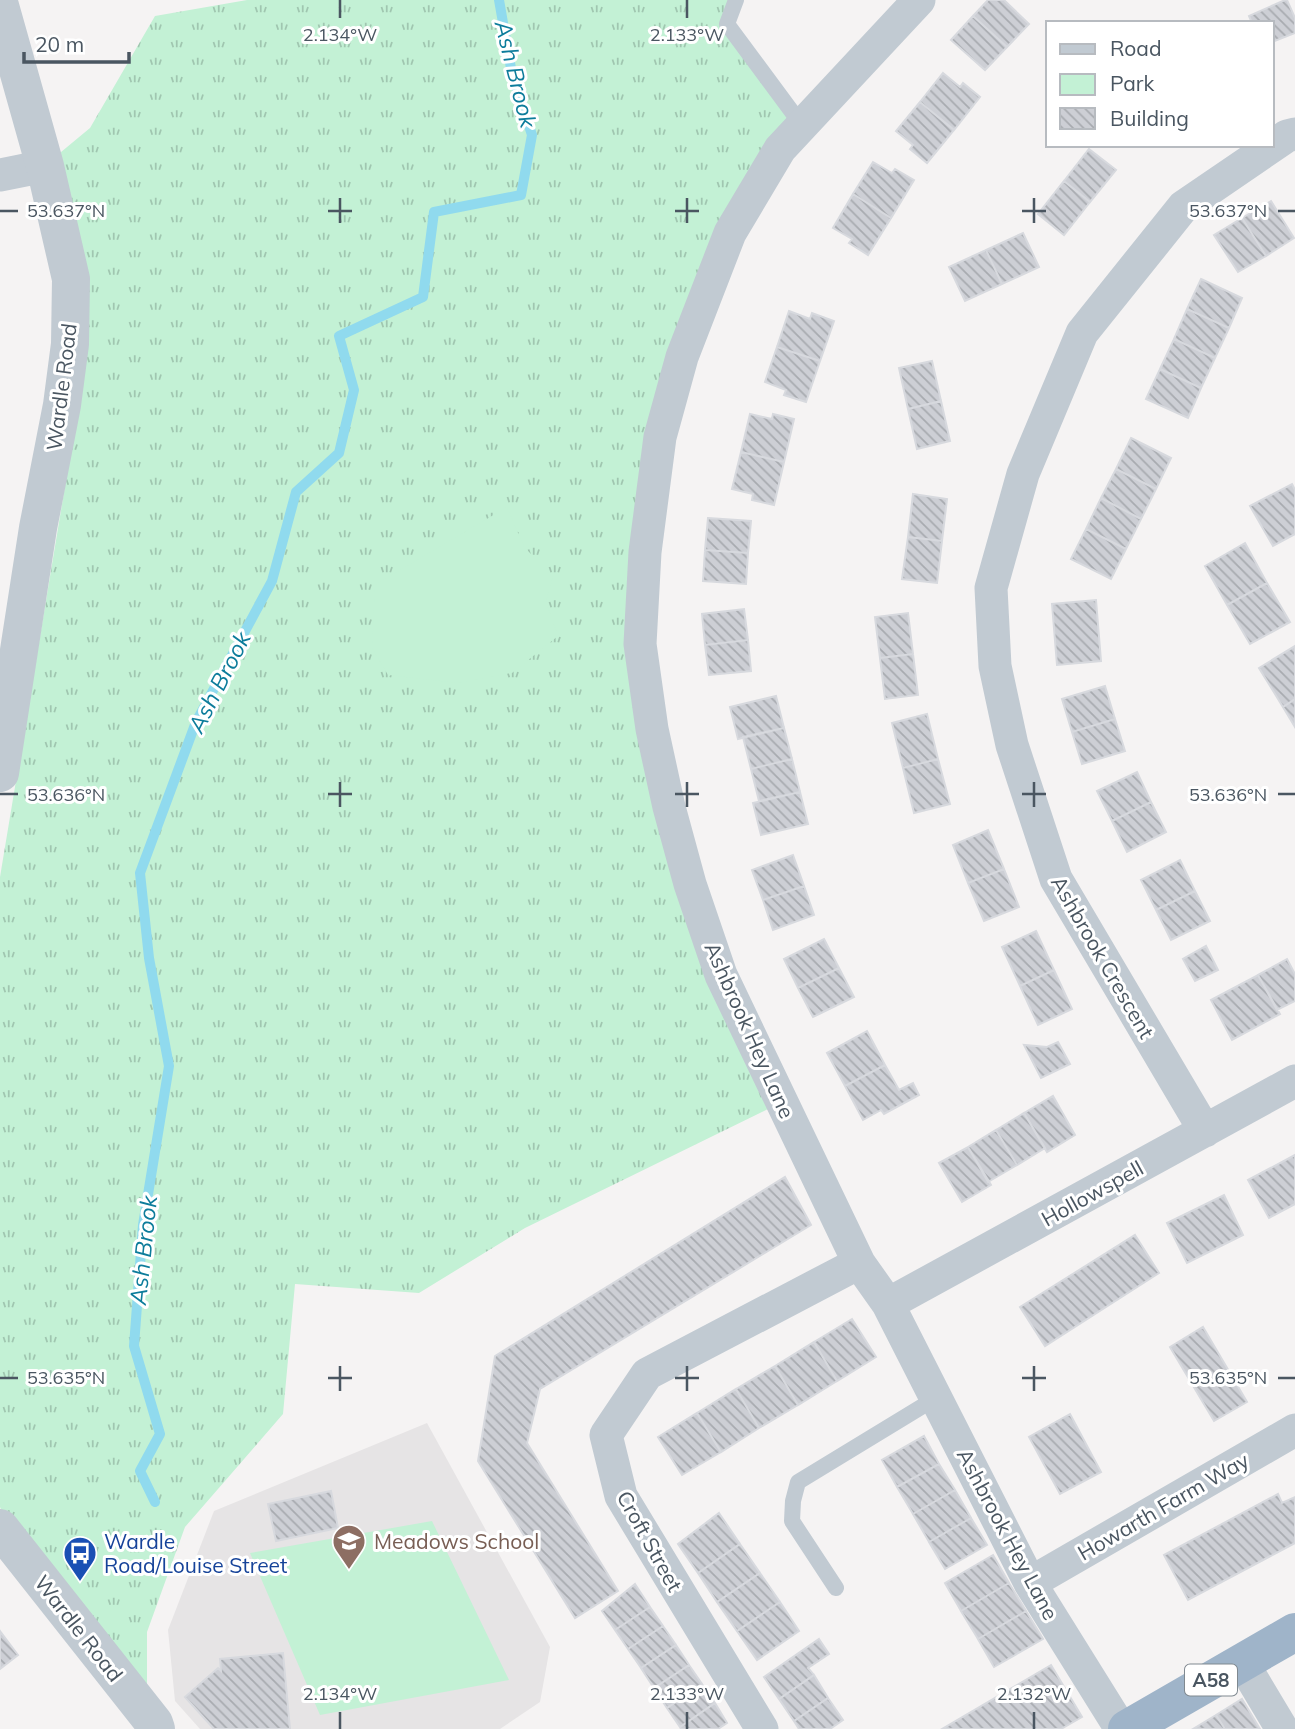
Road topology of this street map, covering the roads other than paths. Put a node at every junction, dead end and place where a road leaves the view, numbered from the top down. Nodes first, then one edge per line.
1 (736, 0) edge
2 (919, 0) edge
3 (0, 6) edge
4 (801, 124) junction
5 (1295, 134) edge
6 (1274, 145) edge
7 (1271, 147) edge
8 (45, 166) junction
9 (0, 175) edge
10 (0, 773) edge
11 (1295, 1081) edge
12 (1205, 1131) junction
13 (859, 1263) junction
14 (888, 1304) junction
15 (936, 1398) junction
16 (1295, 1430) edge
17 (0, 1528) edge
18 (1030, 1583) junction
19 (836, 1588) dead end
20 (1295, 1632) edge
21 (1242, 1662) junction
22 (148, 1727) edge
23 (762, 1729) edge
24 (1121, 1729) edge
25 (1127, 1729) edge
26 (1282, 1729) edge

1 - 4 lane
2 - 4 street, Ashbrook Hey Lane
3 - 8 street, Wardle Road
4 - 13 street, Ashbrook Hey Lane
5 - 6 street, Ashbrook Crescent
7 - 12 street, Ashbrook Crescent
8 - 9 street
8 - 10 street, Wardle Road
11 - 12 street, Hollowspell
12 - 14 street, Hollowspell
13 - 14 street, Ashbrook Hey Lane
13 - 23 street, Croft Street
14 - 15 street, Ashbrook Hey Lane
15 - 18 street, Ashbrook Hey Lane
15 - 19 lane
16 - 18 street, Howarth Farm Way
17 - 22 street, Wardle Road
18 - 24 street, Ashbrook Hey Lane
20 - 21 highway, A58
21 - 25 highway, A58
21 - 26 street

